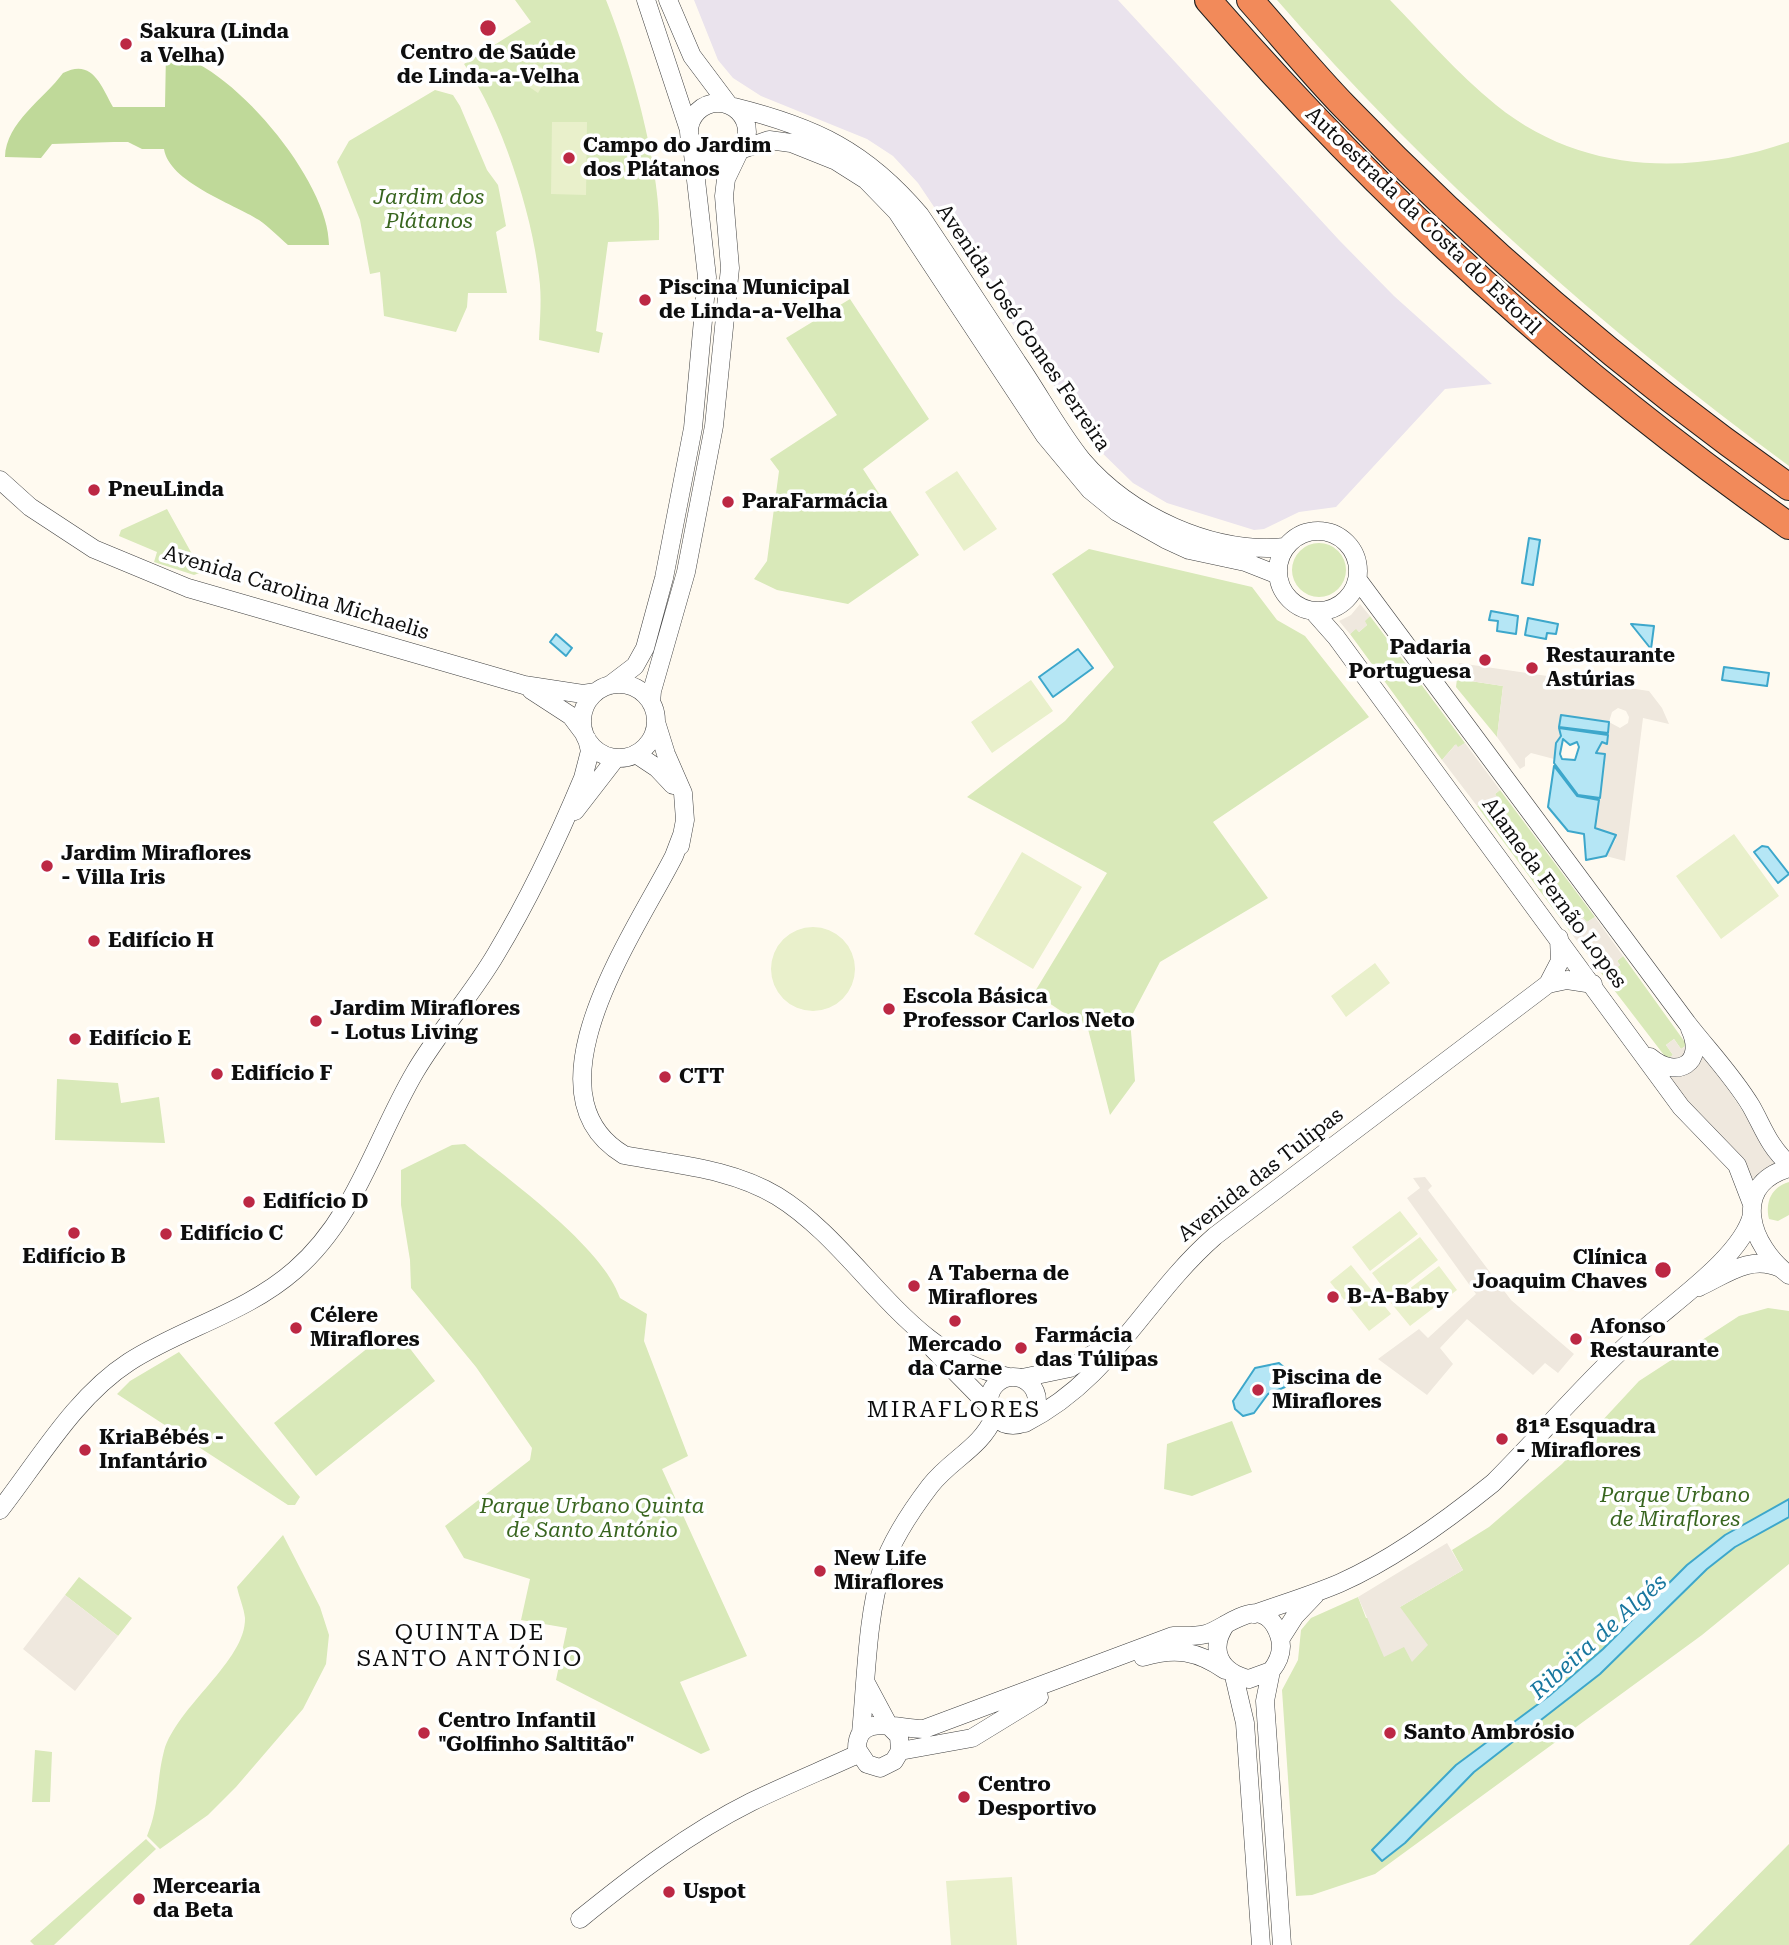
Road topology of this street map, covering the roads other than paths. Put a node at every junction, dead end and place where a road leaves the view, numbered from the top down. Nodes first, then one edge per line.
1 (646, 0) edge
2 (668, 0) edge
3 (1209, 0) edge
4 (1250, 0) edge
5 (731, 106) junction
6 (691, 137) junction
7 (740, 151) junction
8 (0, 480) edge
9 (1789, 487) edge
10 (1789, 526) edge
11 (1285, 547) junction
12 (1278, 575) junction
13 (1358, 580) junction
14 (1313, 611) junction
15 (519, 683) junction
16 (603, 688) junction
17 (652, 703) junction
18 (656, 722) junction
19 (585, 736) junction
20 (636, 754) junction
21 (616, 758) junction
22 (685, 811) junction
23 (560, 830) junction
24 (1559, 938) junction
25 (1593, 984) junction
26 (1548, 985) junction
27 (1687, 1023) junction
28 (1642, 1051) junction
29 (1789, 1166) edge
30 (1752, 1210) junction
31 (1785, 1272) edge
32 (1693, 1290) junction
33 (1146, 1311) junction
34 (907, 1320) junction
35 (1016, 1378) junction
36 (992, 1411) junction
37 (1022, 1424) junction
38 (963, 1455) junction
39 (0, 1510) edge
40 (1320, 1591) junction
41 (1254, 1614) junction
42 (1226, 1623) junction
43 (1280, 1638) junction
44 (1271, 1671) junction
45 (1231, 1674) junction
46 (866, 1684) junction
47 (889, 1726) junction
48 (861, 1733) junction
49 (900, 1751) junction
50 (863, 1759) junction
51 (580, 1920) dead end
52 (1261, 1945) edge
53 (1282, 1945) edge

1 - 6 street
2 - 5 street
3 - 10 highway, Autoestrada da Costa do Estoril
4 - 9 highway, Autoestrada da Costa do Estoril
5 - 6 street
5 - 7 street
5 - 11 street, Avenida José Gomes Ferreira
6 - 7 street
6 - 16 street
7 - 12 street, Avenida José Gomes Ferreira
7 - 17 street
8 - 15 street, Avenida Carolina Michaelis
11 - 12 street
11 - 13 street
12 - 14 street
13 - 14 street
13 - 27 street, Alameda Fernão Lopes
14 - 24 street, Alameda Fernão Lopes
15 - 16 street, Avenida Carolina Michaelis
15 - 19 street, Avenida Carolina Michaelis
16 - 17 street
16 - 19 street
17 - 18 street
18 - 20 street
18 - 22 street
19 - 21 street
19 - 23 street
20 - 21 street
20 - 22 street
21 - 23 street
22 - 34 street
23 - 39 street
24 - 25 street, Alameda Fernão Lopes
24 - 26 street
25 - 26 street
25 - 28 street, Alameda Fernão Lopes
26 - 33 street, Avenida das Tulipas
27 - 28 street
27 - 29 street, Alameda Fernão Lopes
28 - 30 street, Alameda Fernão Lopes
29 - 30 street
30 - 31 street, Alameda Fernão Lopes
30 - 32 street
31 - 32 street
32 - 40 street
33 - 35 street
33 - 37 street, Avenida das Tulipas
34 - 35 street
34 - 36 street
35 - 36 street
35 - 37 street
36 - 37 street
36 - 38 street, Avenida das Tulipas
37 - 38 street, Avenida das Tulipas
38 - 46 street, Avenida das Tulipas
40 - 41 street
40 - 43 street
41 - 42 street
41 - 43 street
42 - 45 street
42 - 47 street
43 - 44 street
44 - 45 street
44 - 53 street
45 - 49 street
45 - 52 street
46 - 47 street
46 - 48 street, Avenida das Tulipas
47 - 48 street
47 - 49 street
48 - 50 street
49 - 50 street
50 - 51 street

